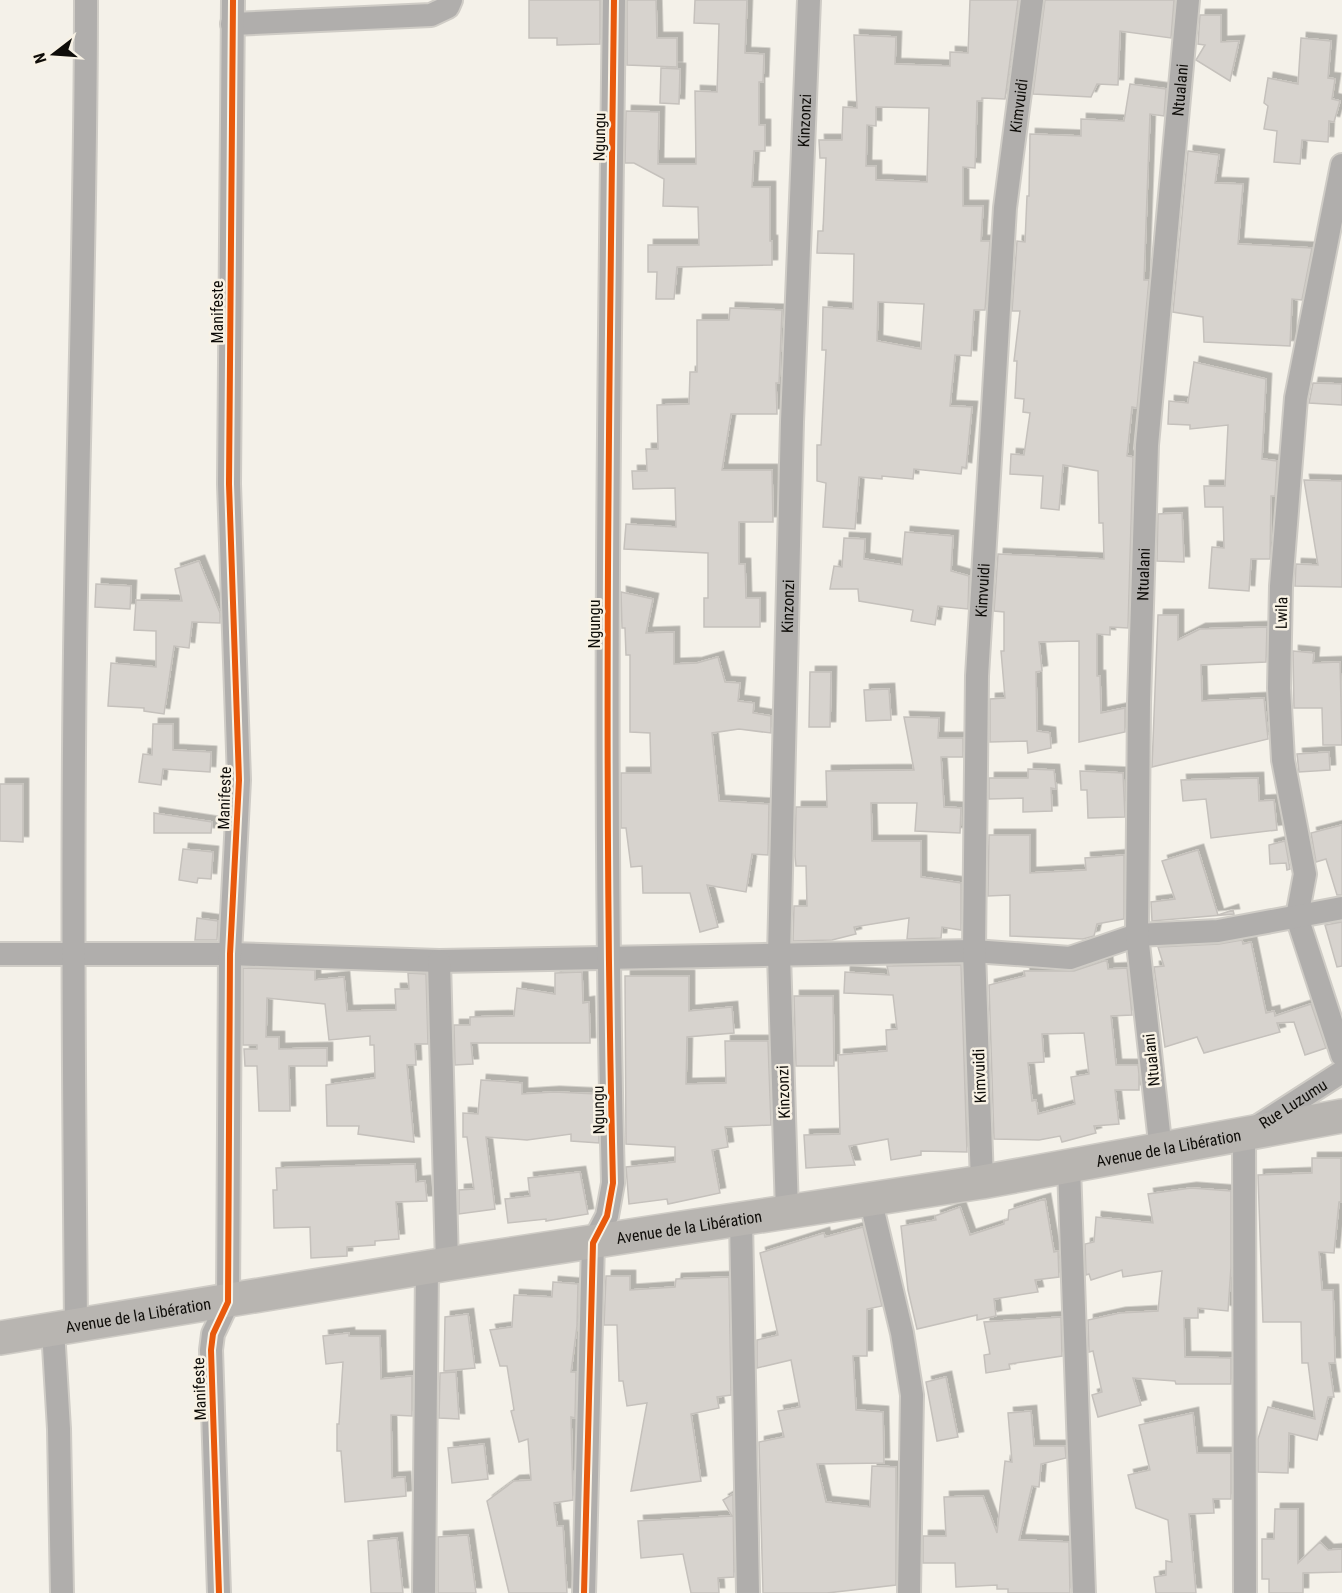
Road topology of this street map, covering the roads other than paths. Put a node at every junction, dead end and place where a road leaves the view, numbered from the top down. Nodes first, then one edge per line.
1 (86, 0) edge
2 (233, 0) edge
3 (451, 0) edge
4 (614, 0) edge
5 (809, 0) edge
6 (1032, 0) edge
7 (1188, 0) edge
8 (232, 24) junction
9 (1342, 165) edge
10 (1342, 908) edge
11 (1297, 917) junction
12 (1137, 935) junction
13 (974, 951) junction
14 (0, 954) edge
15 (230, 954) junction
16 (73, 955) junction
17 (779, 955) junction
18 (607, 959) junction
19 (439, 960) junction
20 (1342, 1055) edge
21 (1342, 1072) edge
22 (1342, 1116) edge
23 (1244, 1135) junction
24 (1161, 1151) junction
25 (1069, 1167) junction
26 (982, 1182) junction
27 (870, 1198) junction
28 (787, 1212) junction
29 (741, 1220) junction
30 (592, 1243) junction
31 (437, 1266) junction
32 (228, 1302) junction
33 (64, 1328) junction
34 (0, 1338) edge
35 (62, 1593) edge
36 (219, 1593) edge
37 (424, 1593) edge
38 (584, 1593) edge
39 (748, 1593) edge
40 (909, 1593) edge
41 (1084, 1593) edge
42 (1245, 1593) edge

1 - 16 street
2 - 8 street, Manifeste
3 - 8 street
4 - 18 street, Ngungu
5 - 17 street, Kinzonzi
6 - 13 street, Kimvuidi
7 - 12 street, Ntualani
8 - 15 street, Manifeste
9 - 11 street, Lwila
10 - 11 street
11 - 12 street
11 - 20 street, Lwila
12 - 13 street
12 - 24 street, Ntualani
13 - 17 street
13 - 26 street, Kimvuidi
14 - 16 street
15 - 16 street
15 - 19 street
15 - 32 street, Manifeste
16 - 33 street
17 - 18 street
17 - 28 street, Kinzonzi
18 - 19 street
18 - 30 street, Ngungu
19 - 31 street
21 - 23 street, Rue Luzumu
22 - 23 highway, Avenue de la Libération
23 - 24 highway, Avenue de la Libération
23 - 42 street
24 - 25 highway, Avenue de la Libération
25 - 26 highway, Avenue de la Libération
25 - 41 street
26 - 27 highway, Avenue de la Libération
27 - 28 highway, Avenue de la Libération
27 - 40 street
28 - 29 highway, Avenue de la Libération
29 - 30 highway, Avenue de la Libération
29 - 39 street
30 - 31 highway, Avenue de la Libération
30 - 38 street
31 - 32 highway, Avenue de la Libération
31 - 37 street
32 - 33 highway, Avenue de la Libération
32 - 36 street, Manifeste
33 - 34 highway, Avenue de la Libération
33 - 35 street

